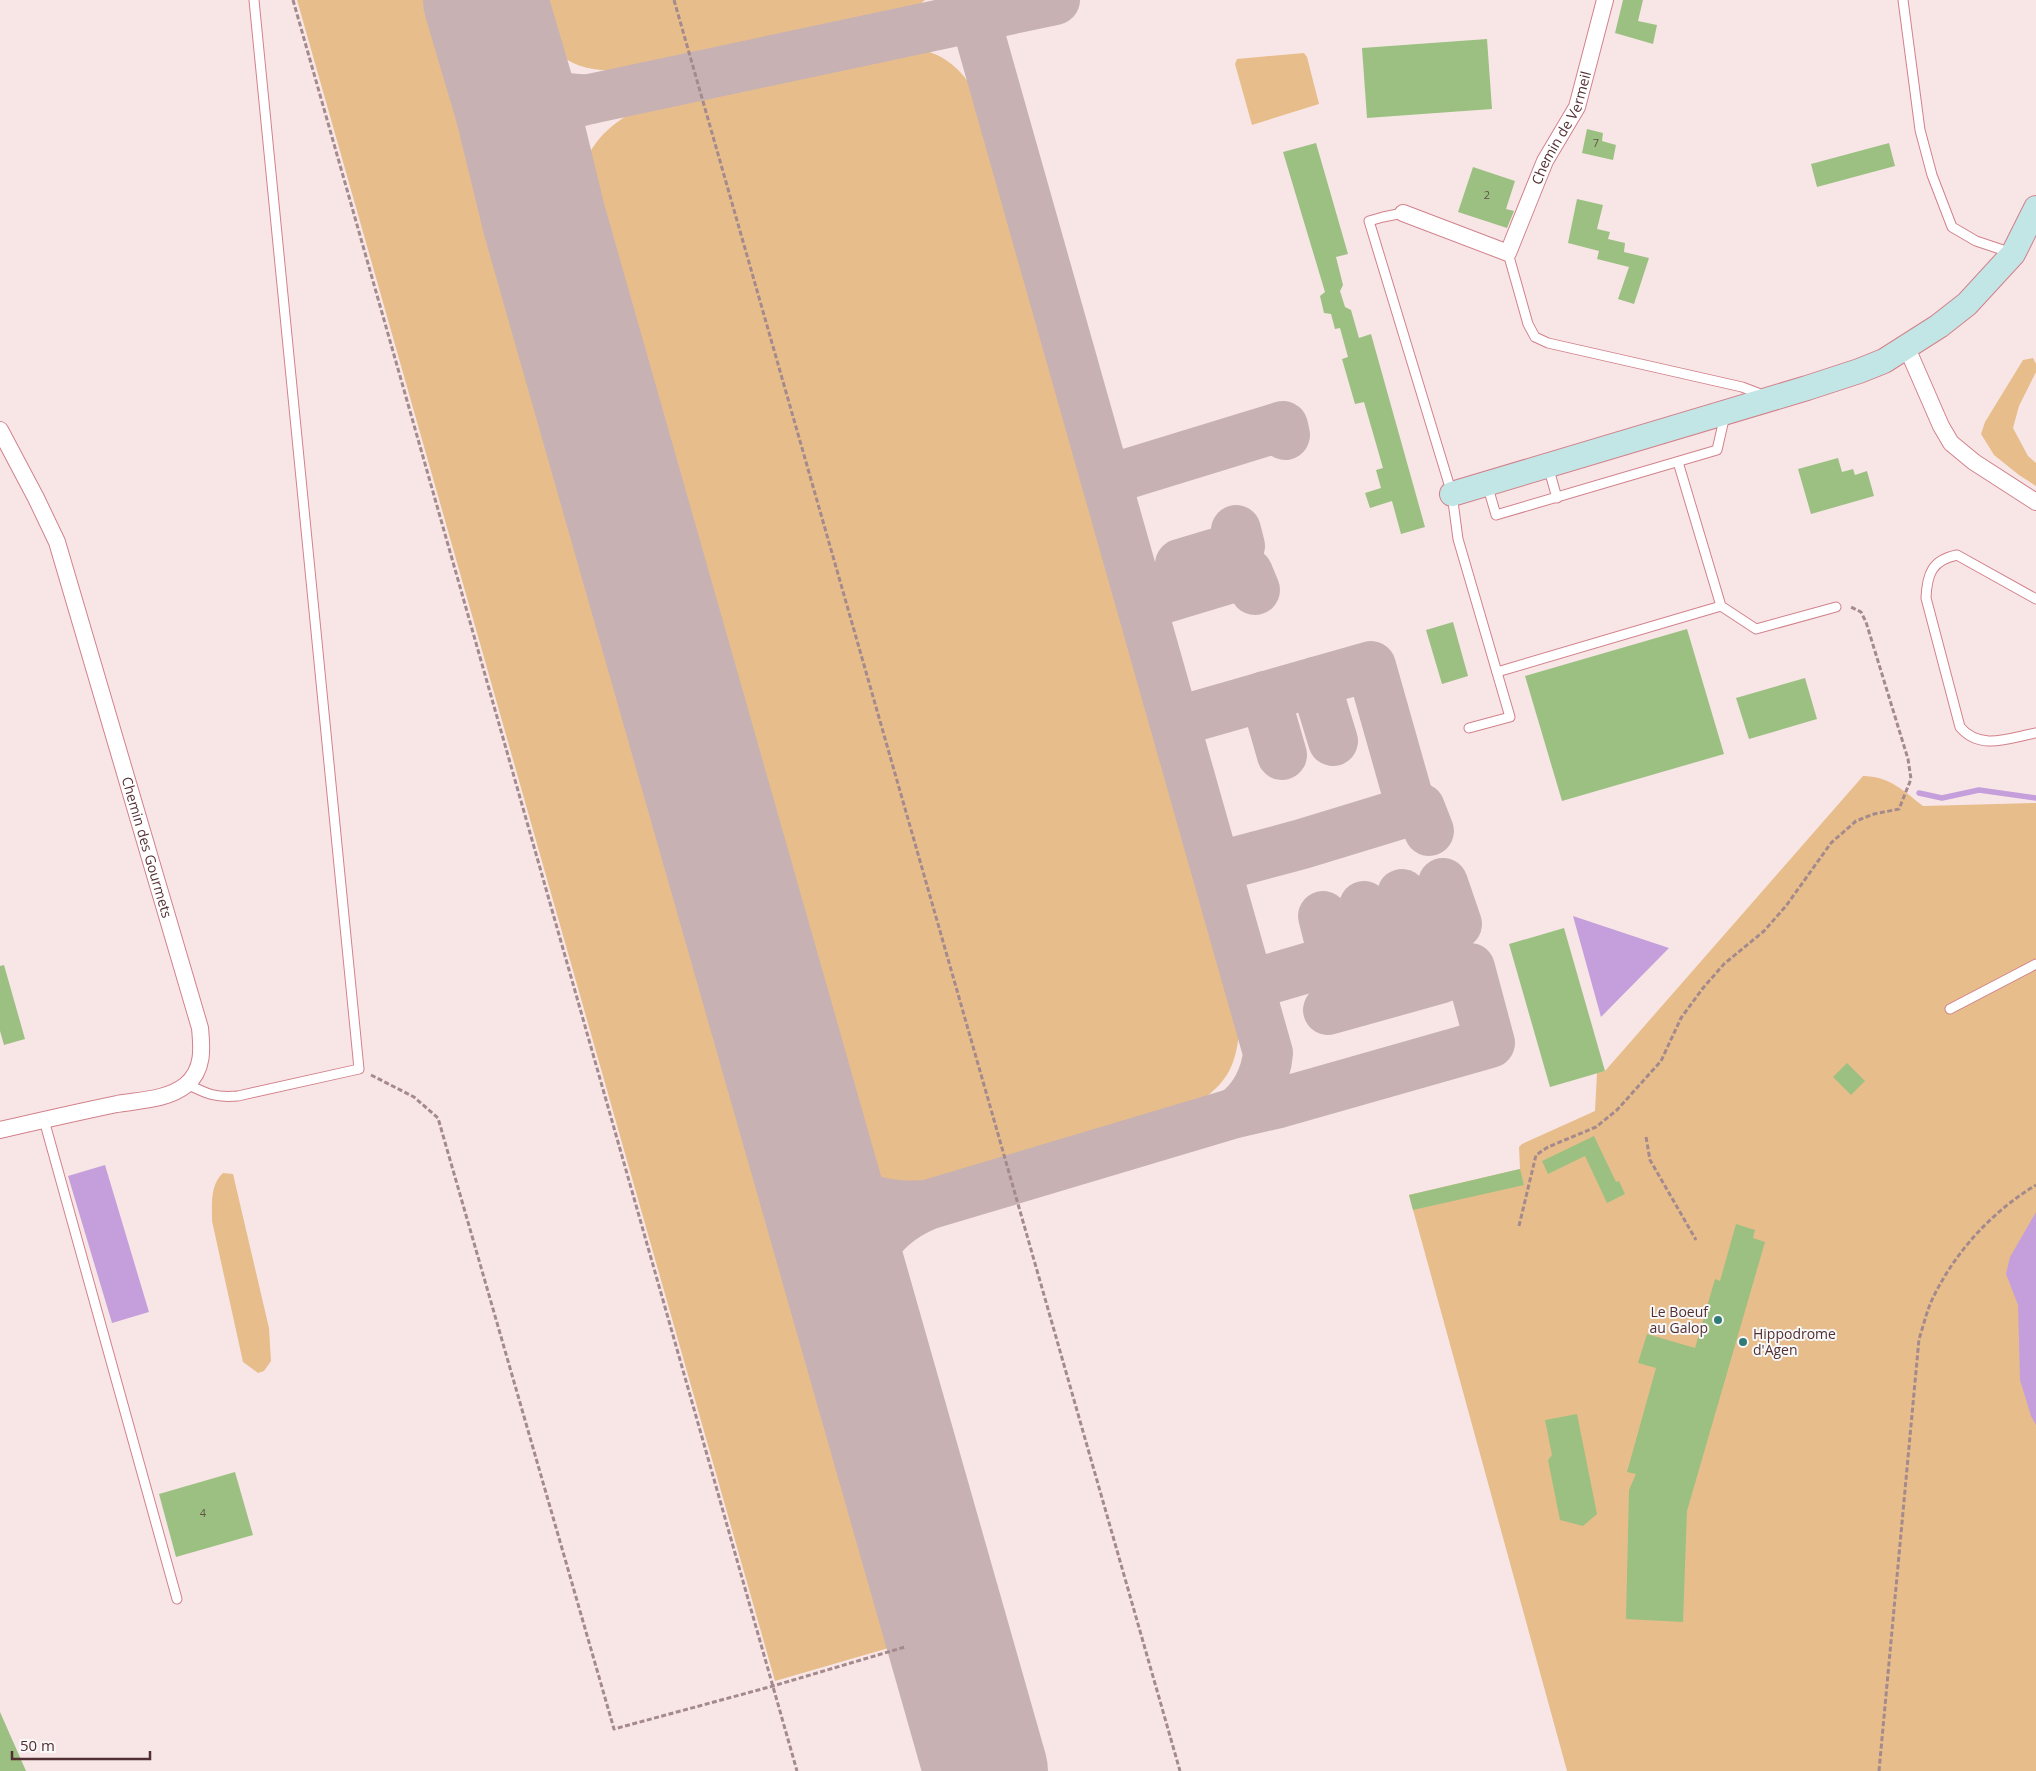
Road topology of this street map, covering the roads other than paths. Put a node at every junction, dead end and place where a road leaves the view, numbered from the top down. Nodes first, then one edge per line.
1 (254, 0) edge
2 (1605, 0) edge
3 (1903, 0) edge
4 (2036, 208) edge
5 (1403, 213) joint
6 (1508, 253) junction
7 (2012, 254) junction
8 (1907, 348) junction
9 (1773, 398) junction
10 (1726, 412) junction
11 (0, 430) edge
12 (1678, 462) junction
13 (1548, 465) junction
14 (1487, 483) junction
15 (1452, 494) junction
16 (1557, 498) junction
17 (2036, 502) edge
18 (2036, 598) edge
19 (1721, 606) junction
20 (1836, 607) road end
21 (1497, 672) junction
22 (1469, 728) dead end
23 (2036, 733) edge
24 (2036, 964) edge
25 (1950, 1009) dead end
26 (187, 1084) junction
27 (44, 1120) junction
28 (0, 1130) edge
29 (177, 1598) dead end

1 - 26 lane
2 - 6 street, Chemin de Vermeil
3 - 7 lane
4 - 7 street
5 - 6 street
5 - 15 lane
6 - 9 lane
7 - 8 street
8 - 9 street
8 - 17 street
9 - 10 street
10 - 12 lane
10 - 13 street
11 - 26 street, Chemin des Gourmets
12 - 16 lane
12 - 19 lane
13 - 14 street
13 - 16 lane
14 - 15 street
14 - 16 lane
15 - 21 lane
18 - 23 lane
19 - 20 lane
19 - 21 lane
21 - 22 lane
24 - 25 lane
26 - 27 street
27 - 28 street
27 - 29 lane

